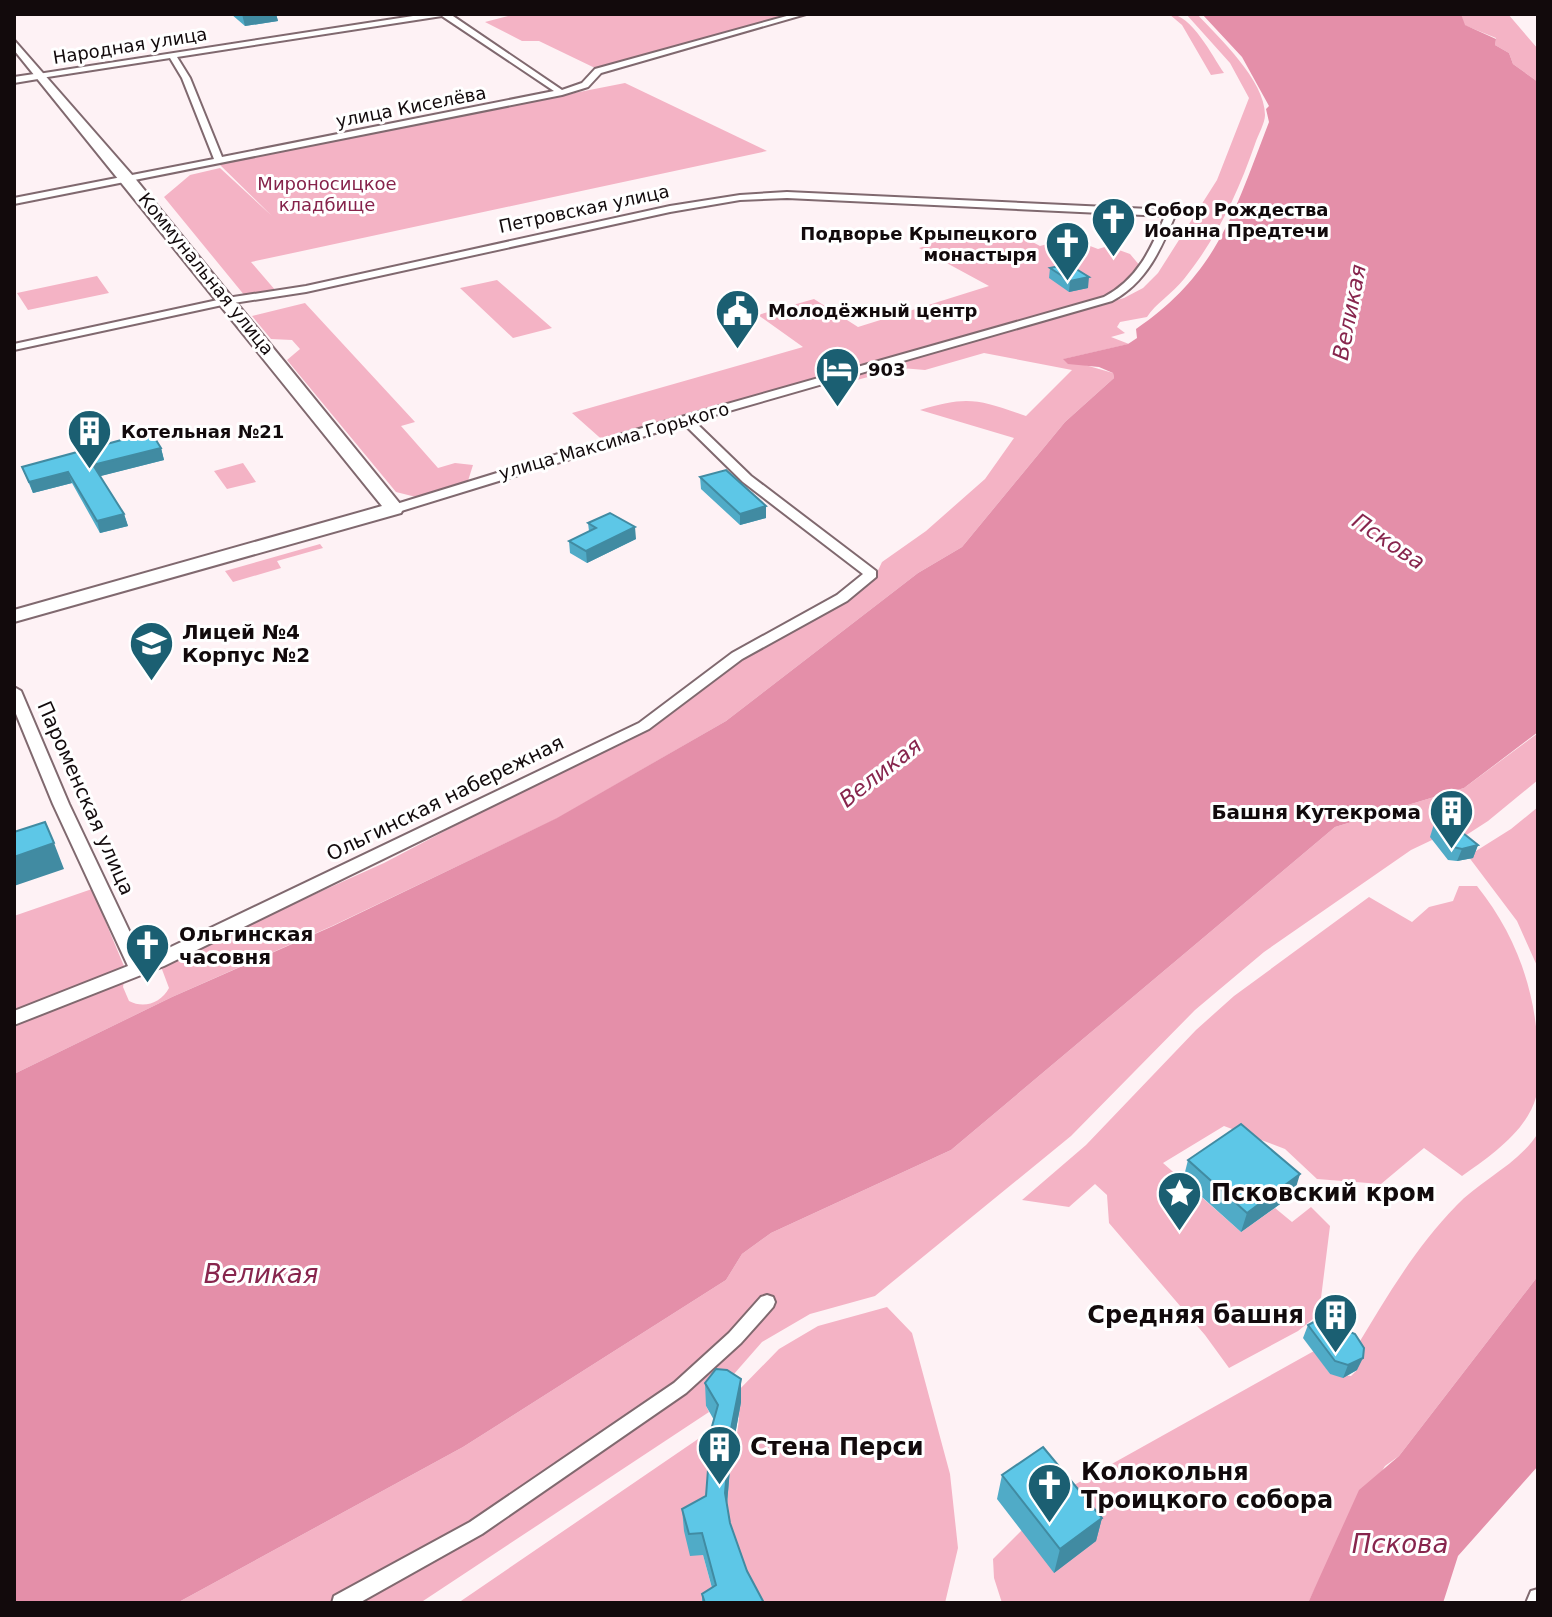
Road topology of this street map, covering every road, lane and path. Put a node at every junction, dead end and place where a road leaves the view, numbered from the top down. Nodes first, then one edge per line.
1 (442, 14) edge
2 (802, 14) edge
3 (14, 43) edge
4 (173, 56) junction
5 (41, 76) junction
6 (14, 80) edge
7 (562, 93) junction
8 (219, 161) junction
9 (128, 179) junction
10 (14, 201) edge
11 (1171, 213) joint
12 (227, 301) junction
13 (14, 347) edge
14 (686, 420) junction
15 (394, 509) junction
16 (14, 616) edge
17 (14, 691) edge
18 (138, 967) junction
19 (14, 1018) edge
20 (767, 1302) dead end
21 (341, 1603) edge

1 - 4 street, Народная улица
1 - 7 street
2 - 7 street, улица Киселёва
3 - 5 main road, Коммунальная улица
4 - 5 street, Народная улица
4 - 8 street
5 - 6 street, Народная улица
5 - 9 main road, Коммунальная улица
7 - 8 street, улица Киселёва
8 - 9 street, улица Киселёва
9 - 10 street, улица Киселёва
9 - 12 main road, Коммунальная улица
11 - 12 street, Петровская улица
11 - 14 street, улица Максима Горького
12 - 13 street, Петровская улица
12 - 15 main road, Коммунальная улица
14 - 15 street, улица Максима Горького
14 - 18 street, Ольгинская набережная
15 - 16 main road, улица Максима Горького
17 - 18 street, Пароменская улица
18 - 19 street, Ольгинская набережная
20 - 21 street

